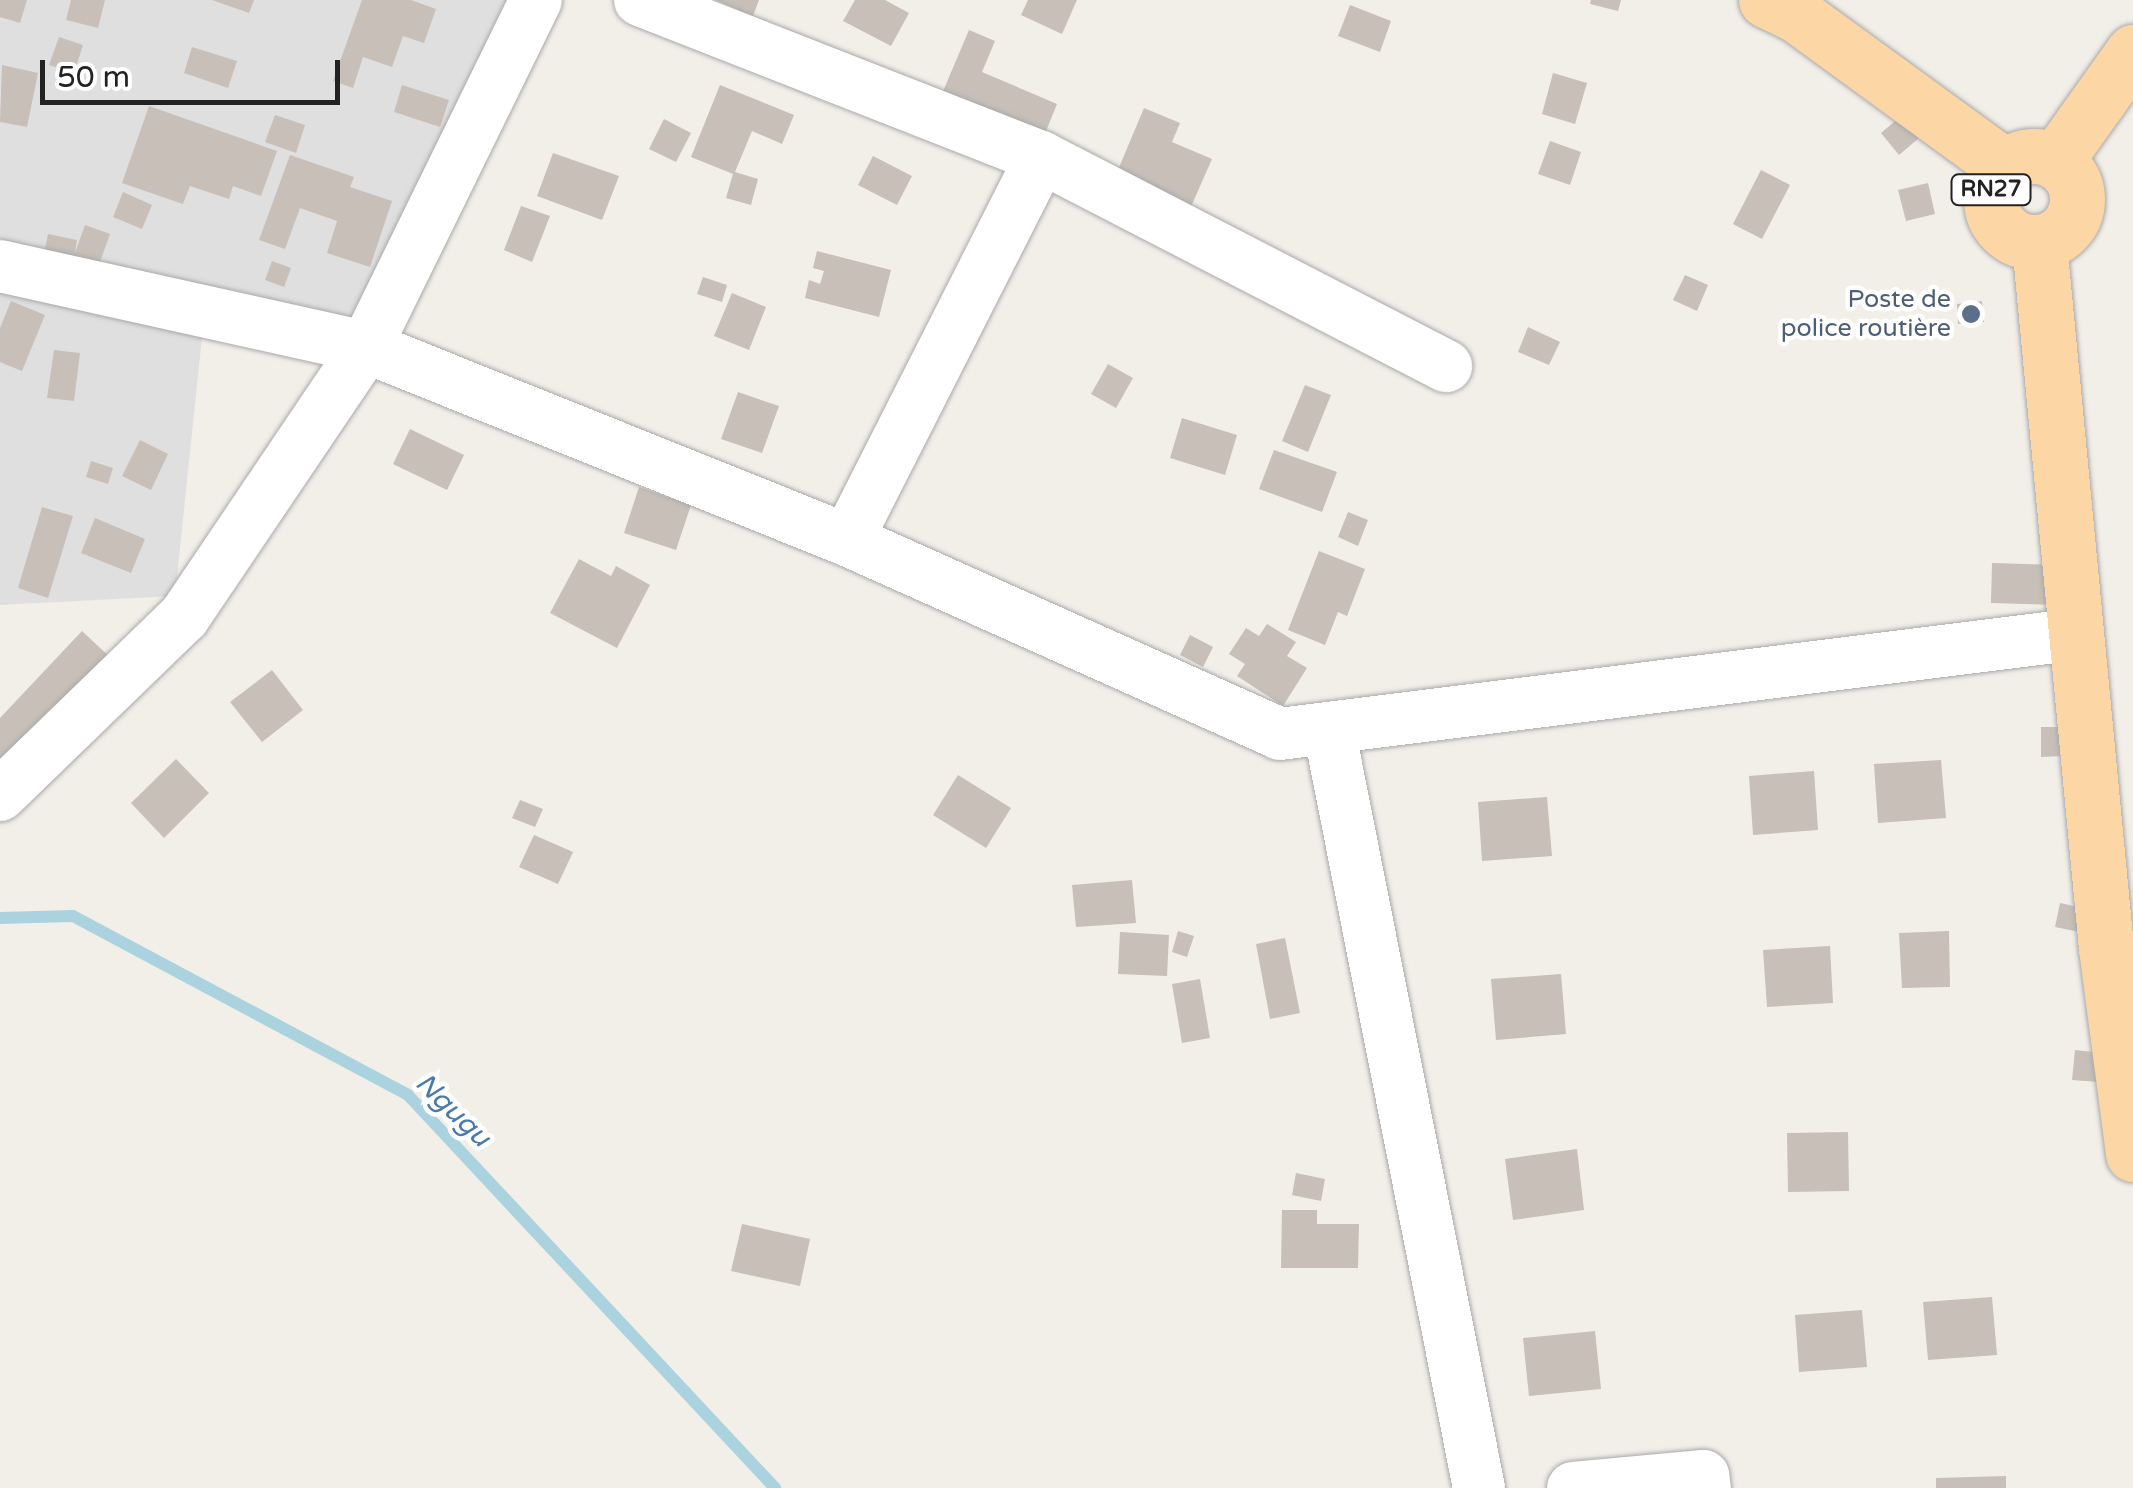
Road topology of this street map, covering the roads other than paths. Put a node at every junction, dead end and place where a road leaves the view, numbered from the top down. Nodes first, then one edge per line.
1 (536, 0) edge
2 (640, 0) edge
3 (1766, 0) edge
4 (2133, 52) edge
5 (1040, 158) junction
6 (2030, 163) junction
7 (2039, 243) junction
8 (0, 266) edge
9 (366, 347) junction
10 (1446, 366) dead end
11 (847, 540) junction
12 (2078, 634) junction
13 (1329, 728) junction
14 (0, 795) edge
15 (2120, 947) edge
16 (2133, 1154) edge
17 (1478, 1488) edge
18 (1573, 1488) edge
19 (1705, 1488) edge

1 - 9 street
2 - 5 street
3 - 6 main road
4 - 6 main road, RN27
5 - 10 street
5 - 11 street
6 - 7 main road, RN27
6 - 7 main road, RN27
7 - 12 main road, RN27
8 - 9 street
9 - 11 street
9 - 14 street
11 - 13 street
12 - 13 street
12 - 15 main road, RN27
13 - 17 street
15 - 16 main road, RN27
18 - 19 street

